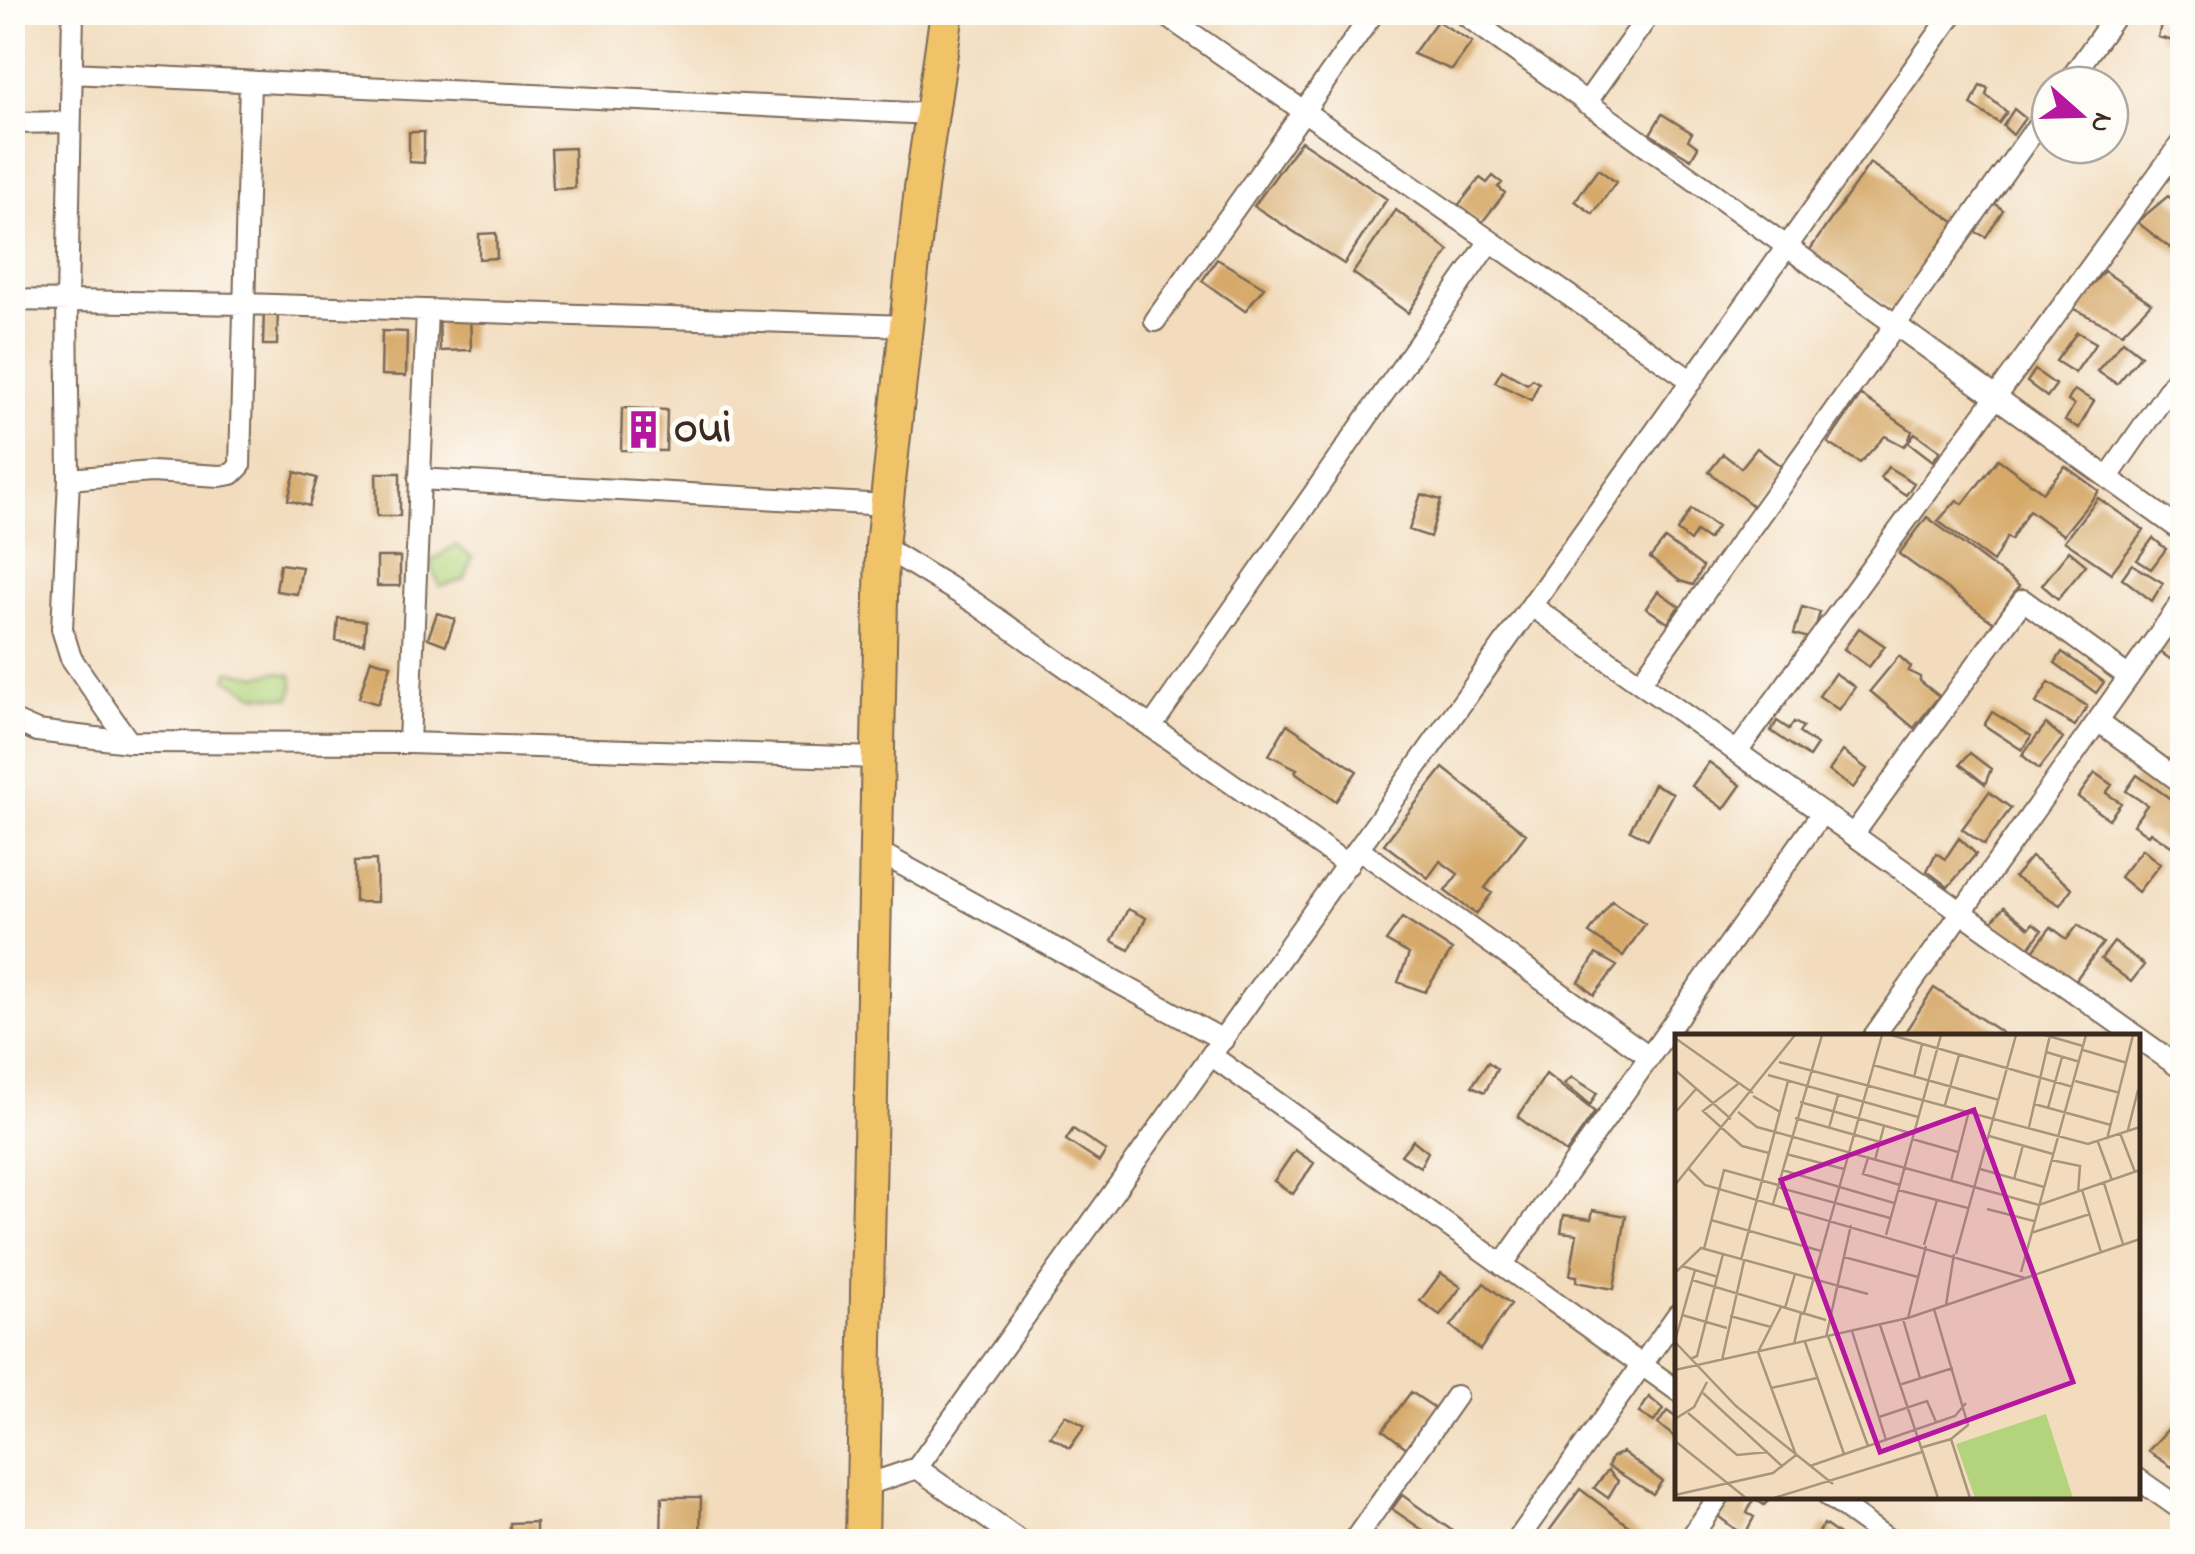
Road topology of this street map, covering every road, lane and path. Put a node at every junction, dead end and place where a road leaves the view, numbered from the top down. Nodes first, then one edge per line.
1 (73, 12) edge
2 (946, 12) edge
3 (1162, 12) edge
4 (1374, 12) edge
5 (1461, 12) edge
6 (1651, 12) edge
7 (1954, 12) edge
8 (2118, 12) edge
9 (2080, 65) edge
10 (71, 73) junction
11 (250, 82) junction
12 (1586, 103) junction
13 (1303, 112) junction
14 (932, 114) junction
15 (70, 122) junction
16 (12, 123) edge
17 (2030, 136) edge
18 (2182, 142) edge
19 (1490, 241) junction
20 (1788, 247) junction
21 (12, 300) edge
22 (67, 301) junction
23 (245, 304) junction
24 (428, 310) junction
25 (1155, 322) dead end
26 (1896, 324) junction
27 (906, 326) junction
28 (2182, 370) edge
29 (1692, 381) junction
30 (1996, 397) junction
31 (2108, 477) junction
32 (69, 479) junction
33 (419, 480) junction
34 (887, 505) junction
35 (2182, 530) edge
36 (882, 546) junction
37 (2182, 602) edge
38 (1532, 606) junction
39 (2129, 678) junction
40 (1640, 682) junction
41 (12, 720) edge
42 (2098, 721) junction
43 (1151, 726) junction
44 (129, 742) junction
45 (408, 743) junction
46 (1737, 752) junction
47 (878, 758) junction
48 (2182, 782) edge
49 (1822, 812) junction
50 (1853, 835) junction
51 (876, 850) junction
52 (1353, 857) junction
53 (1962, 912) junction
54 (1875, 1034) edge
55 (2120, 1034) edge
56 (1217, 1048) junction
57 (2143, 1052) edge
58 (1650, 1057) junction
59 (2180, 1062) edge
60 (1502, 1266) junction
61 (1675, 1318) edge
62 (1641, 1365) junction
63 (1675, 1389) edge
64 (1456, 1396) dead end
65 (918, 1468) junction
66 (2140, 1480) edge
67 (863, 1486) junction
68 (1717, 1499) edge
69 (1832, 1499) edge
70 (2182, 1510) edge
71 (862, 1542) edge
72 (1021, 1542) edge
73 (1353, 1542) edge
74 (1516, 1542) edge
75 (1688, 1542) edge
76 (1892, 1542) edge

1 - 10 street
2 - 14 main road
3 - 13 street
4 - 13 street
5 - 12 street
6 - 12 street
7 - 20 street
8 - 9 street
10 - 11 street
10 - 15 street
11 - 14 street
11 - 23 street
12 - 20 street
13 - 19 street
13 - 25 street
14 - 27 main road
15 - 16 street
15 - 22 street
17 - 26 street
18 - 30 street
19 - 29 street
19 - 43 street
20 - 26 street
20 - 29 street
21 - 22 street
22 - 23 street
22 - 32 street
23 - 24 street
23 - 32 street
24 - 27 street
24 - 33 street
26 - 30 street
26 - 40 street
27 - 34 main road
28 - 31 street
29 - 38 street
30 - 31 street
30 - 46 street
31 - 35 street
32 - 44 street
33 - 34 street
33 - 45 street
34 - 36 main road
36 - 43 street
36 - 47 main road
37 - 39 street
38 - 40 street
38 - 52 street
39 - 42 street
39 - 50 street
40 - 46 street
41 - 44 street
42 - 48 street
42 - 53 street
43 - 52 street
44 - 45 street
45 - 47 street
46 - 49 street
47 - 51 main road
49 - 50 street
49 - 58 street
50 - 53 street
51 - 56 street
51 - 67 main road
52 - 56 street
52 - 58 street
53 - 54 street
53 - 55 street
56 - 60 street
56 - 65 street
57 - 59 street
58 - 60 street
60 - 62 street
61 - 62 street
62 - 63 street
62 - 74 street
64 - 73 street
65 - 67 street
65 - 72 street
66 - 70 street
67 - 71 main road
68 - 75 street
69 - 76 street

